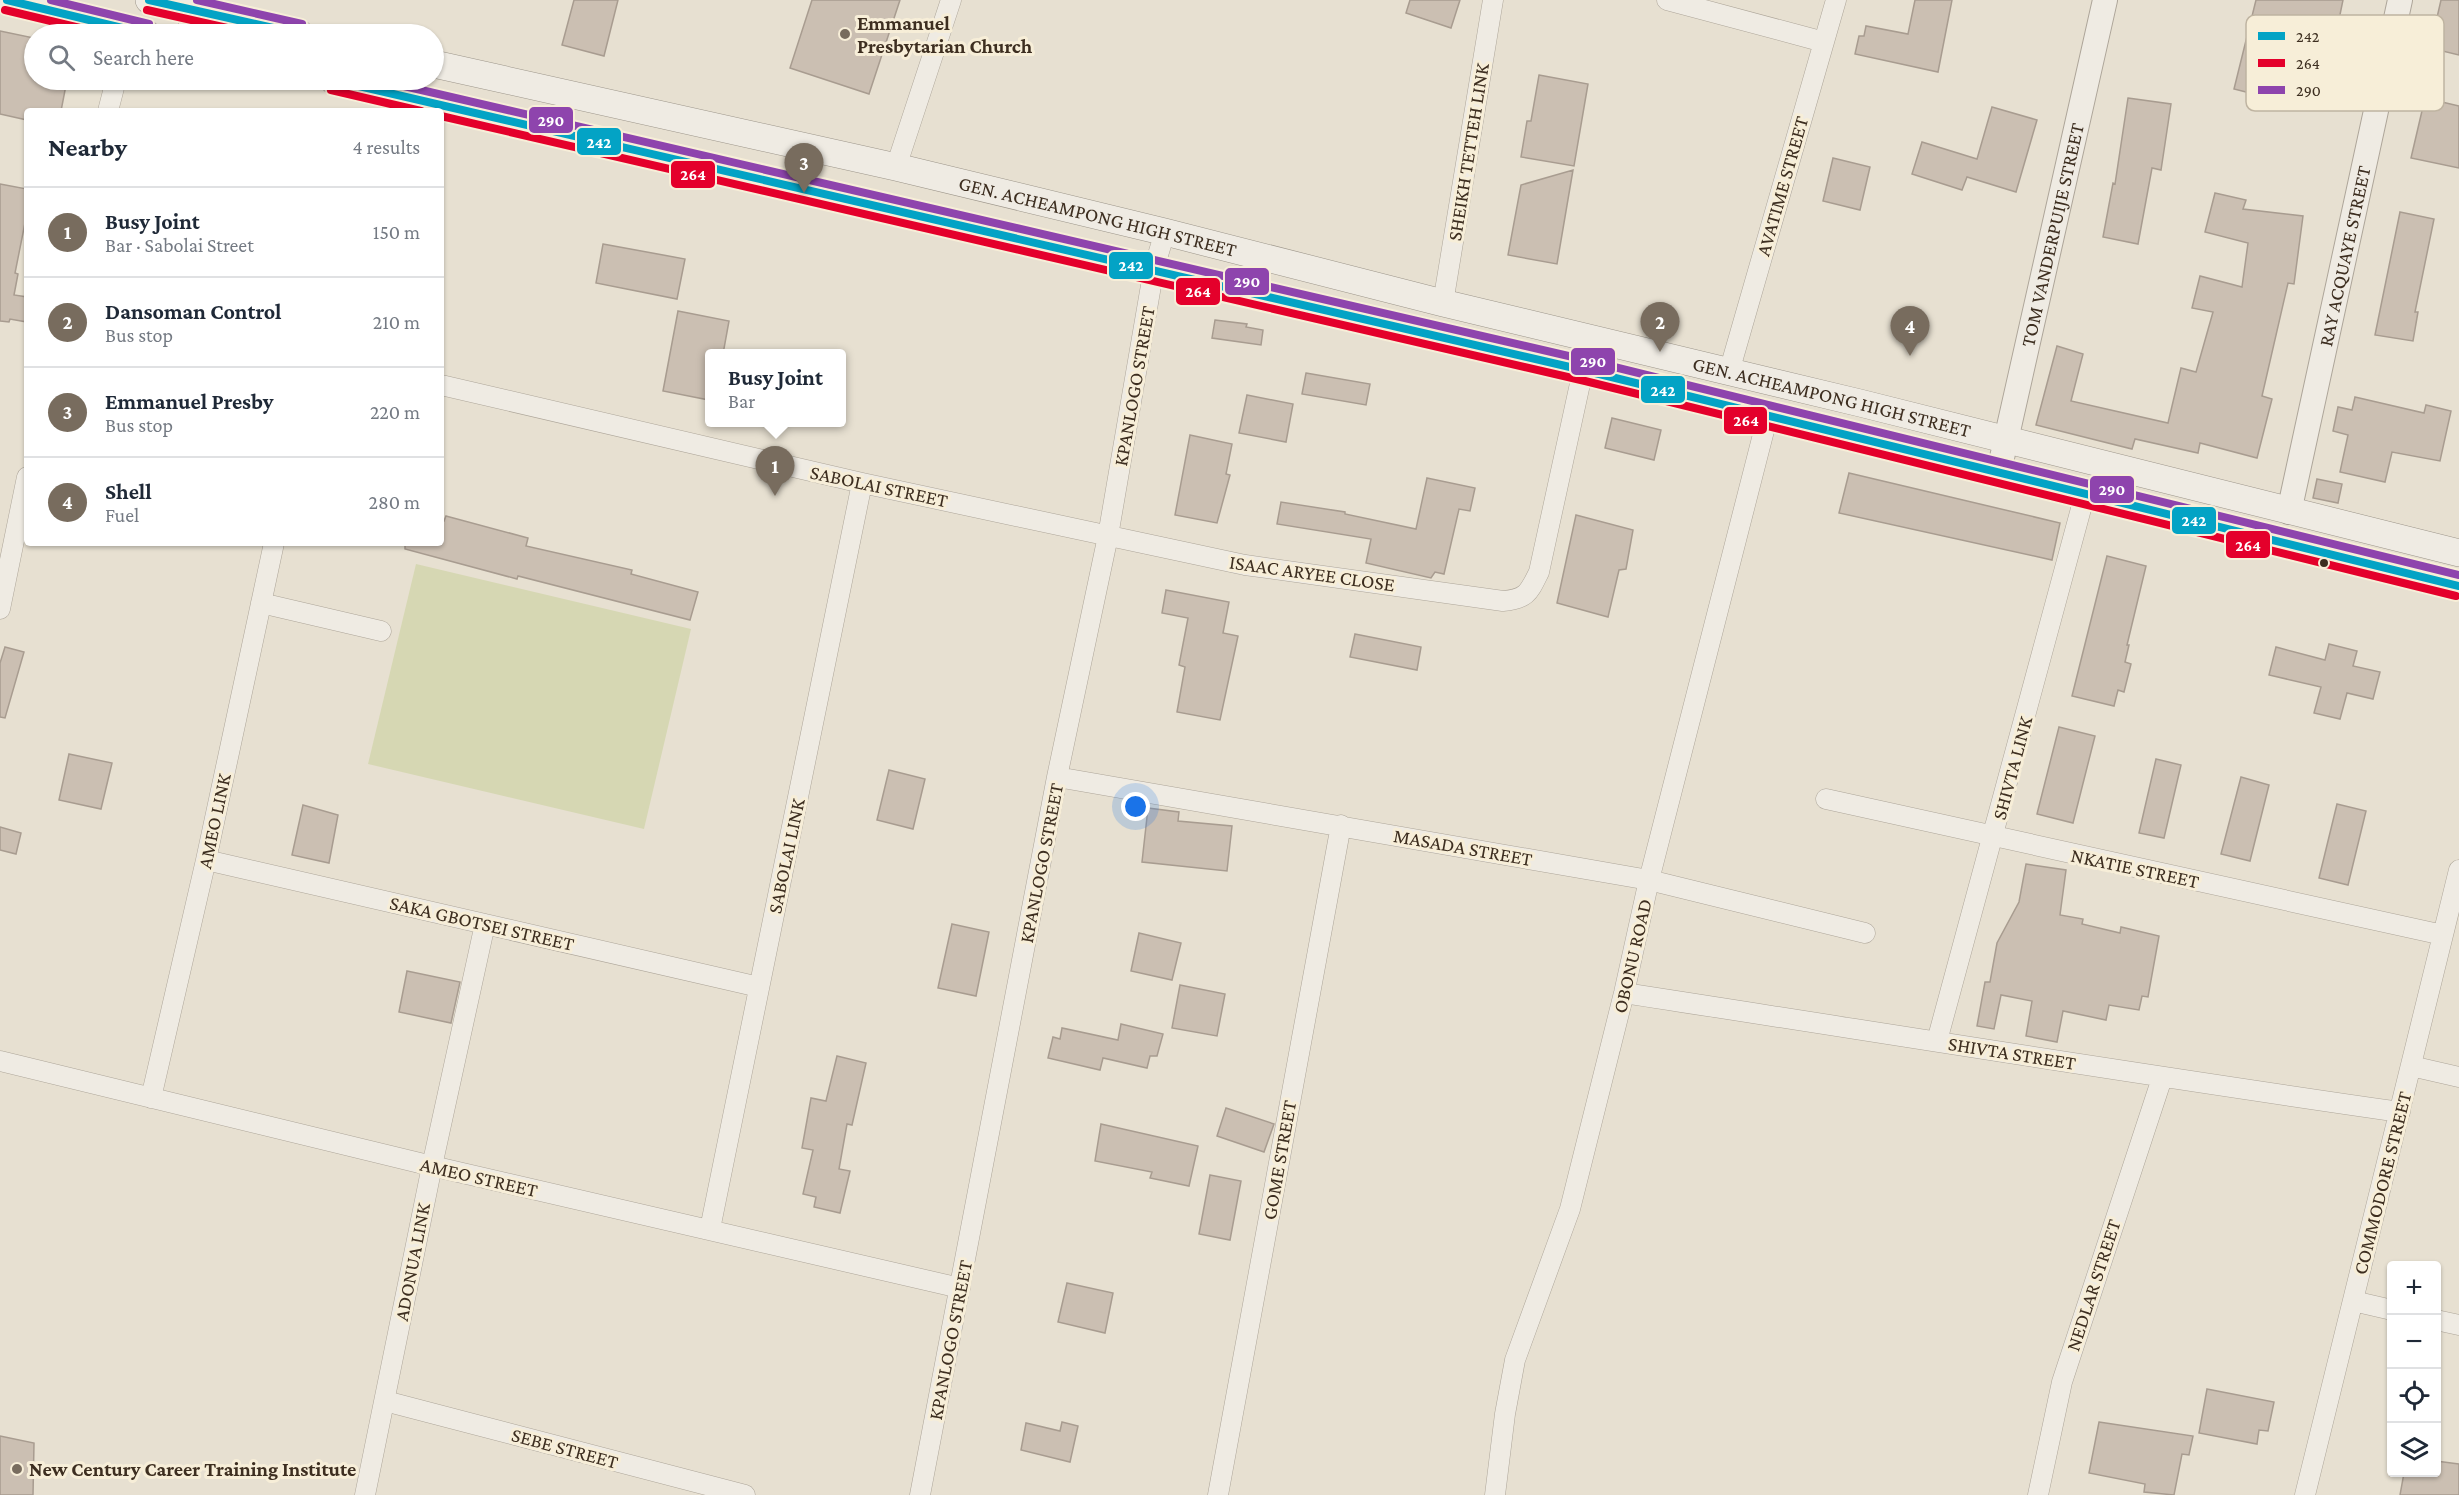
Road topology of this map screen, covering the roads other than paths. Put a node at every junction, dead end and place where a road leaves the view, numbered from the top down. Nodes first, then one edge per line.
1 (7, 0) edge
2 (149, 0) edge
3 (951, 0) edge
4 (1493, 0) edge
5 (1667, 0) edge
6 (1836, 0) edge
7 (2105, 0) edge
8 (2400, 0) edge
9 (191, 15) edge
10 (2397, 15) edge
11 (99, 24) edge
12 (243, 24) edge
13 (1824, 42) junction
14 (444, 66) edge
15 (113, 90) edge
16 (377, 90) edge
17 (109, 108) edge
18 (2376, 111) edge
19 (896, 167) junction
20 (1165, 232) junction
21 (1154, 268) junction
22 (1443, 303) junction
23 (1583, 370) junction
24 (1729, 372) junction
25 (444, 386) edge
26 (1768, 415) junction
27 (2008, 440) junction
28 (1999, 471) junction
29 (862, 483) junction
30 (24, 492) edge
31 (2085, 494) junction
32 (2289, 512) junction
33 (1108, 536) junction
34 (273, 546) edge
35 (2459, 554) edge
36 (2459, 586) edge
37 (261, 603) junction
38 (0, 609) edge
39 (381, 631) dead end
40 (1057, 777) junction
41 (1827, 799) dead end
42 (1341, 825) junction
43 (1993, 837) junction
44 (206, 860) junction
45 (2459, 870) edge
46 (1649, 880) junction
47 (485, 924) junction
48 (1865, 933) dead end
49 (2443, 935) junction
50 (759, 987) junction
51 (1624, 993) junction
52 (1937, 1041) junction
53 (0, 1061) edge
54 (2411, 1066) junction
55 (2459, 1077) edge
56 (2162, 1078) junction
57 (151, 1098) junction
58 (2400, 1112) junction
59 (432, 1166) junction
60 (710, 1229) junction
61 (960, 1288) junction
62 (2353, 1301) junction
63 (2387, 1309) edge
64 (2441, 1321) edge
65 (2459, 1325) edge
66 (385, 1401) junction
67 (365, 1495) edge
68 (745, 1495) edge
69 (920, 1495) edge
70 (1218, 1495) edge
71 (1495, 1495) edge
72 (2038, 1495) edge
73 (2305, 1495) edge

1 - 11 main road
2 - 9 main road
3 - 19 street
4 - 22 street, SHEIKH TETTEH LINK
5 - 13 street
6 - 13 street, AVATIME STREET
7 - 27 street, TOM VANDERPUIJE STREET
8 - 10 street, RAY ACQUAYE STREET
9 - 12 main road
13 - 24 street, AVATIME STREET
14 - 19 main road, GEN. ACHEAMPONG HIGH STREET
15 - 17 street
16 - 21 main road, GEN. ACHEAMPONG HIGH STREET
18 - 32 street, RAY ACQUAYE STREET
19 - 20 main road, GEN. ACHEAMPONG HIGH STREET
20 - 21 street, KPANLOGO STREET
20 - 22 main road, GEN. ACHEAMPONG HIGH STREET
21 - 23 main road, GEN. ACHEAMPONG HIGH STREET
21 - 33 street, KPANLOGO STREET
22 - 24 main road, GEN. ACHEAMPONG HIGH STREET
23 - 26 main road, GEN. ACHEAMPONG HIGH STREET
23 - 33 street, ISAAC ARYEE CLOSE
24 - 27 main road, GEN. ACHEAMPONG HIGH STREET
25 - 29 street, SABOLAI STREET
26 - 28 main road, GEN. ACHEAMPONG HIGH STREET
26 - 46 street, OBONU ROAD
27 - 28 street, TOM VANDERPUIJE STREET
27 - 32 main road, GEN. ACHEAMPONG HIGH STREET
28 - 31 main road, GEN. ACHEAMPONG HIGH STREET
29 - 33 street, SABOLAI STREET
29 - 50 street, SABOLAI LINK
30 - 38 street
31 - 36 main road, GEN. ACHEAMPONG HIGH STREET
31 - 43 street, SHIVTA LINK
32 - 35 main road, GEN. ACHEAMPONG HIGH STREET
33 - 40 street, KPANLOGO STREET
34 - 37 street, AMEO LINK
37 - 39 street
37 - 44 street, AMEO LINK
40 - 42 street, MASADA STREET
40 - 61 street, KPANLOGO STREET
41 - 43 street, NKATIE STREET
42 - 46 street, MASADA STREET
42 - 70 street, GOME STREET
43 - 49 street, NKATIE STREET
43 - 52 street, SHIVTA LINK
44 - 47 street, SAKA GBOTSEI STREET
44 - 57 street, AMEO LINK
45 - 49 street, COMMODORE STREET
46 - 48 street, MASADA STREET
46 - 51 street, OBONU ROAD
47 - 50 street, SAKA GBOTSEI STREET
47 - 59 street, ADONUA LINK
49 - 54 street, COMMODORE STREET
50 - 60 street, SABOLAI LINK
51 - 52 street, SHIVTA STREET
51 - 71 street, OBONU ROAD
52 - 56 street, SHIVTA STREET
53 - 57 street, AMEO STREET
54 - 55 street
54 - 58 street, COMMODORE STREET
56 - 58 street, SHIVTA STREET
56 - 72 street, NEDLAR STREET
57 - 59 street, AMEO STREET
58 - 62 street, COMMODORE STREET
59 - 60 street, AMEO STREET
59 - 66 street, ADONUA LINK
60 - 61 street, AMEO STREET
61 - 69 street, KPANLOGO STREET
62 - 63 street
62 - 73 street, COMMODORE STREET
64 - 65 street
66 - 67 street, ADONUA LINK
66 - 68 street, SEBE STREET

